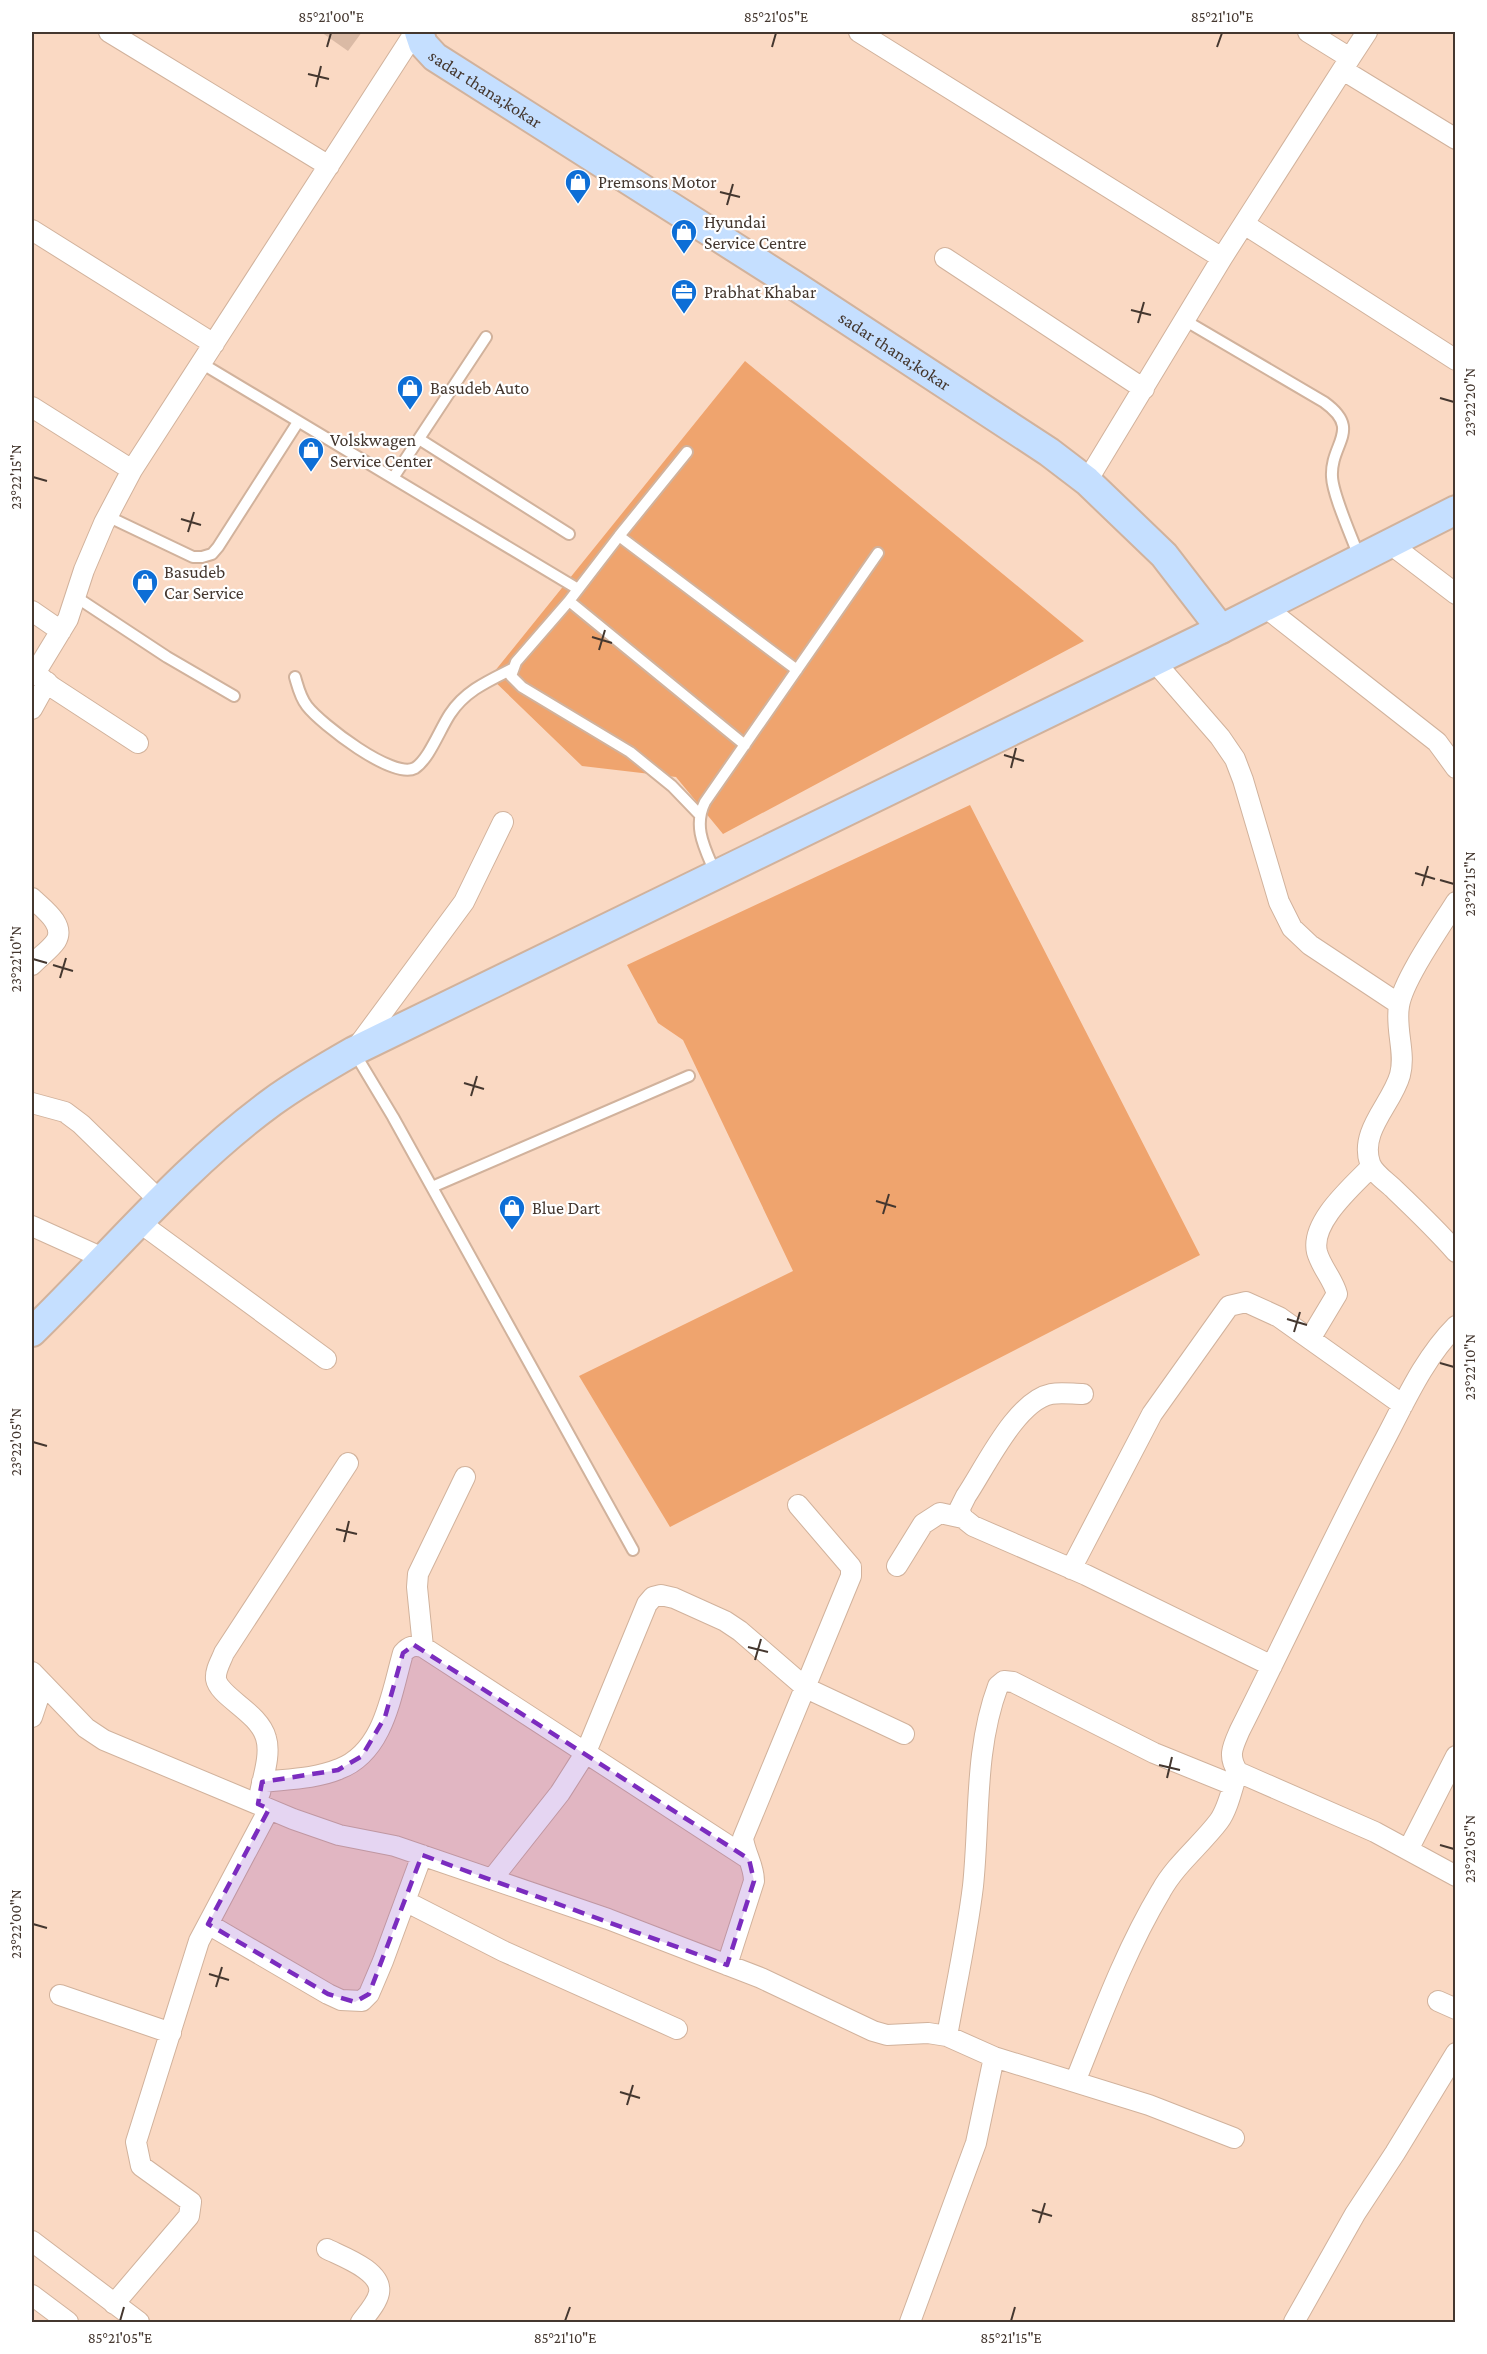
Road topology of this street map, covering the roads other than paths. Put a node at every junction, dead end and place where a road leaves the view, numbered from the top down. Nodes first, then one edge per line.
1 (109, 32) edge
2 (417, 32) edge
3 (860, 32) edge
4 (1308, 32) edge
5 (1367, 32) edge
6 (1347, 64) junction
7 (1455, 139) edge
8 (329, 166) junction
9 (1244, 224) junction
10 (32, 230) edge
11 (945, 258) dead end
12 (1222, 258) junction
13 (1186, 321) junction
14 (486, 337) dead end
15 (214, 344) junction
16 (1455, 360) edge
17 (201, 363) junction
18 (1144, 389) junction
19 (32, 407) edge
20 (298, 422) junction
21 (419, 439) junction
22 (687, 452) dead end
23 (132, 470) junction
24 (393, 478) junction
25 (1087, 481) junction
26 (1455, 510) edge
27 (107, 516) junction
28 (569, 534) dead end
29 (619, 536) junction
30 (1389, 543) junction
31 (878, 553) dead end
32 (1360, 559) junction
33 (578, 589) junction
34 (1455, 594) edge
35 (76, 597) junction
36 (569, 601) junction
37 (1265, 607) junction
38 (32, 611) edge
39 (1221, 629) junction
40 (61, 631) junction
41 (1154, 661) junction
42 (512, 669) junction
43 (797, 670) junction
44 (37, 675) edge
45 (295, 676) dead end
46 (234, 696) dead end
47 (32, 709) edge
48 (138, 742) dead end
49 (745, 745) junction
50 (1455, 768) edge
51 (699, 814) junction
52 (503, 822) dead end
53 (716, 875) junction
54 (32, 898) edge
55 (1455, 902) edge
56 (32, 965) edge
57 (1399, 1005) junction
58 (354, 1051) junction
59 (689, 1076) dead end
60 (32, 1103) edge
61 (1371, 1167) junction
62 (432, 1187) junction
63 (160, 1201) junction
64 (139, 1222) junction
65 (32, 1226) edge
66 (1455, 1252) edge
67 (103, 1258) junction
68 (67, 1295) junction
69 (32, 1314) edge
70 (32, 1323) edge
71 (1455, 1326) edge
72 (32, 1332) edge
73 (1310, 1339) junction
74 (32, 1341) edge
75 (326, 1359) dead end
76 (1083, 1394) dead end
77 (1403, 1405) junction
78 (348, 1462) dead end
79 (465, 1477) dead end
80 (798, 1505) dead end
81 (963, 1518) junction
82 (633, 1550) dead end
83 (897, 1566) dead end
84 (1071, 1569) junction
85 (423, 1647) junction
86 (1272, 1666) junction
87 (37, 1678) edge
88 (806, 1688) junction
89 (32, 1717) edge
90 (904, 1734) dead end
91 (586, 1752) junction
92 (1455, 1756) edge
93 (1236, 1778) junction
94 (262, 1782) junction
95 (263, 1807) junction
96 (1408, 1850) junction
97 (422, 1855) junction
98 (749, 1859) junction
99 (1455, 1876) edge
100 (492, 1879) junction
101 (405, 1901) junction
102 (207, 1924) junction
103 (727, 1965) junction
104 (60, 1995) dead end
105 (677, 2029) dead end
106 (171, 2033) junction
107 (947, 2036) junction
108 (1455, 2053) edge
109 (994, 2057) junction
110 (1075, 2082) junction
111 (1234, 2138) dead end
112 (32, 2241) edge
113 (327, 2249) dead end
114 (32, 2295) edge
115 (114, 2304) junction
116 (133, 2320) edge
117 (68, 2322) edge
118 (361, 2322) edge
119 (910, 2322) edge
120 (1294, 2322) edge

1 - 8 street
2 - 8 street
2 - 25 main road, sadar thana;kokar
3 - 12 street
4 - 6 street
5 - 6 street
6 - 7 street
6 - 9 street
8 - 15 street
9 - 12 street
9 - 16 street
10 - 15 street
11 - 18 street
12 - 13 street
13 - 18 street
13 - 32 lane
14 - 21 lane
15 - 17 street
17 - 20 lane
17 - 23 street
18 - 25 street
19 - 23 street
20 - 24 lane
20 - 27 lane
21 - 24 lane
21 - 28 lane
22 - 29 lane
23 - 27 street
24 - 33 lane
25 - 39 main road, sadar thana;kokar
26 - 30 main road
27 - 35 street
29 - 33 lane
29 - 43 lane
30 - 32 main road
30 - 34 street
31 - 43 lane
32 - 37 main road
33 - 36 lane
35 - 40 street
35 - 46 lane
36 - 42 lane
36 - 49 lane
37 - 39 main road
37 - 50 street
38 - 40 street
39 - 41 main road
40 - 44 street
41 - 53 main road
41 - 57 street
42 - 45 lane
42 - 51 lane
43 - 49 lane
44 - 47 street
44 - 48 street
49 - 51 lane
51 - 53 lane
52 - 58 street
53 - 58 main road
54 - 56 street
55 - 57 street
57 - 61 street
58 - 62 lane
58 - 63 main road
59 - 62 lane
60 - 63 street
61 - 66 street
61 - 73 street
62 - 82 lane
63 - 64 main road
64 - 67 main road
64 - 75 street
65 - 67 street
67 - 68 main road
68 - 69 main road
68 - 70 main road
68 - 72 main road
68 - 74 main road
71 - 77 street
73 - 77 street
73 - 84 street
76 - 81 street
77 - 86 street
78 - 94 street
79 - 85 street
80 - 88 street
81 - 83 street
81 - 84 street
84 - 86 street
85 - 91 street
85 - 94 street
86 - 93 street
87 - 89 street
87 - 95 street
88 - 90 street
88 - 91 street
88 - 98 street
91 - 98 street
91 - 100 street
92 - 96 street
93 - 96 street
93 - 107 street
93 - 110 street
94 - 95 street
95 - 97 street
95 - 102 street
96 - 99 street
97 - 100 street
97 - 101 street
98 - 103 street
100 - 103 street
101 - 102 street
101 - 105 street
102 - 106 street
103 - 107 street
104 - 106 street
106 - 115 street
107 - 109 street
108 - 120 street
109 - 110 street
109 - 119 street
110 - 111 street
112 - 115 street
113 - 118 street
114 - 117 street
115 - 116 street

